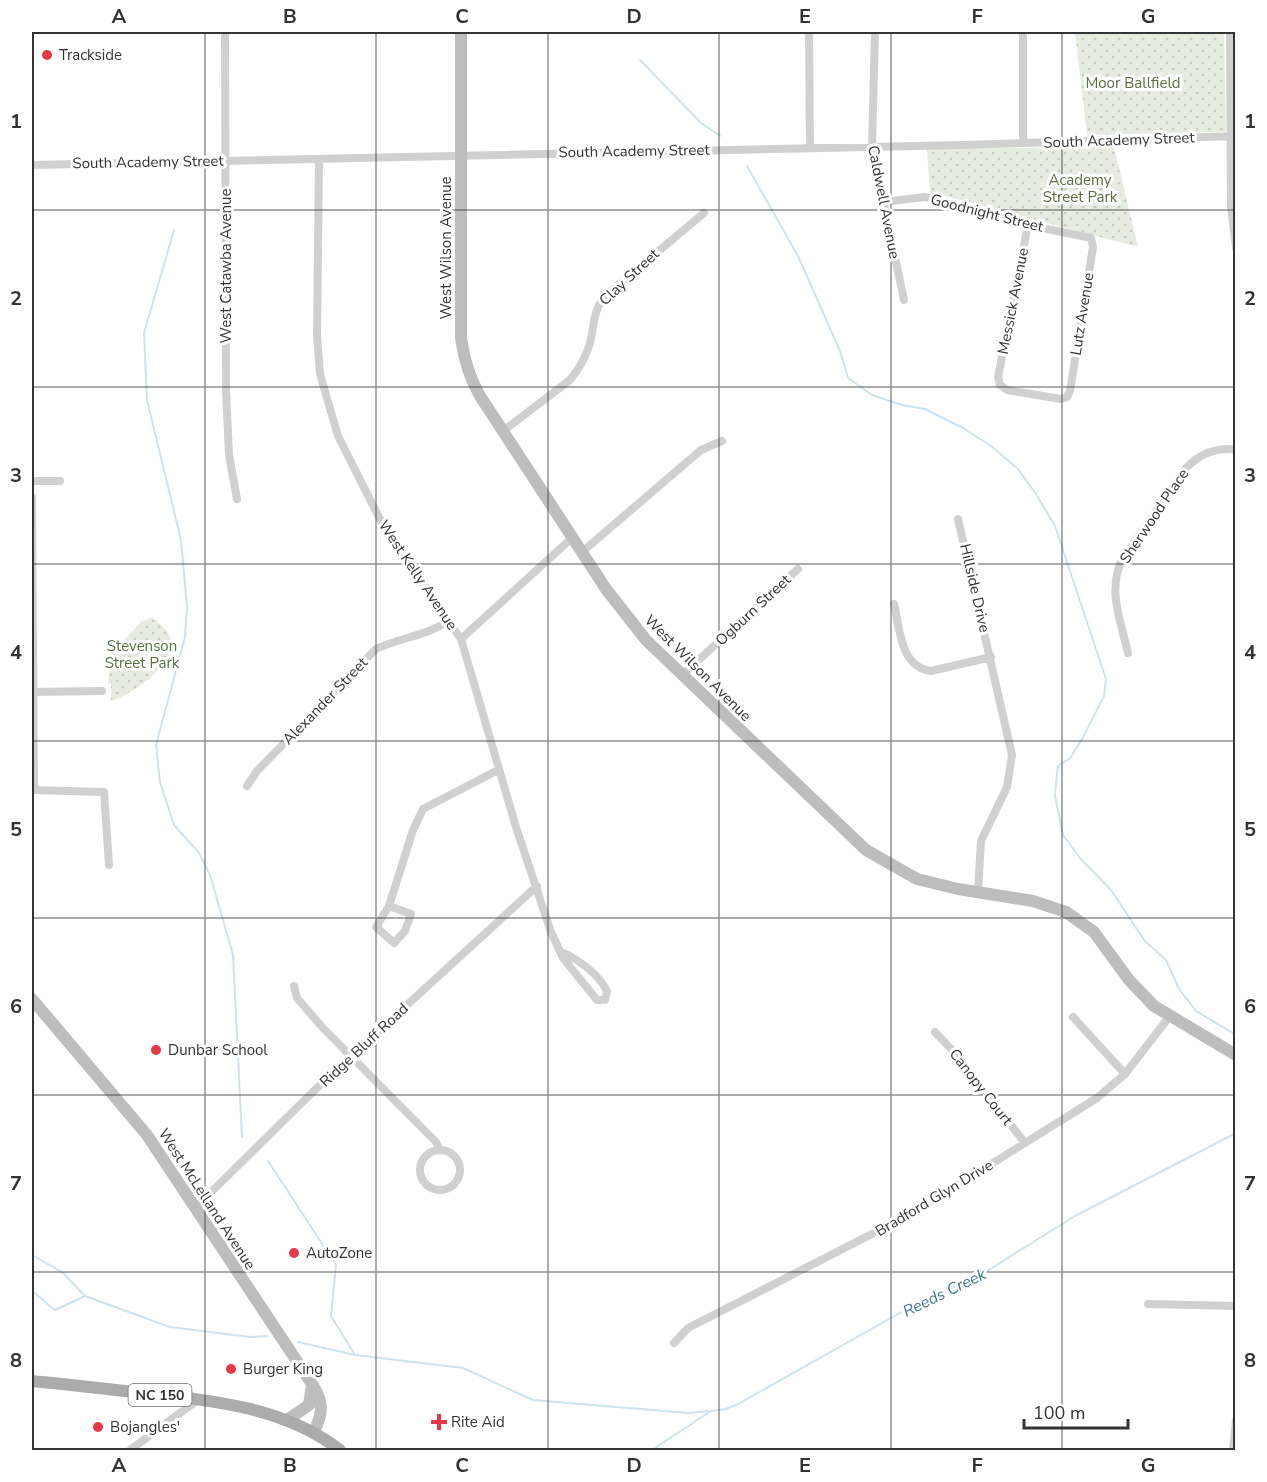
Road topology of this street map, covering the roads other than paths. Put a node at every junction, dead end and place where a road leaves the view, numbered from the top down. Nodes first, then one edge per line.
1 (225, 32) edge
2 (461, 32) edge
3 (808, 32) edge
4 (875, 32) edge
5 (1023, 32) edge
6 (1230, 32) edge
7 (1233, 136) edge
8 (1023, 143) junction
9 (872, 147) junction
10 (810, 148) junction
11 (461, 155) junction
12 (319, 159) junction
13 (225, 161) junction
14 (32, 165) edge
15 (883, 202) junction
16 (704, 213) dead end
17 (1028, 225) junction
18 (1091, 238) joint
19 (1236, 248) edge
20 (904, 300) dead end
21 (1070, 390) joint
22 (503, 431) junction
23 (722, 441) dead end
24 (1236, 449) edge
25 (60, 481) dead end
26 (32, 482) edge
27 (32, 497) edge
28 (237, 499) dead end
29 (958, 519) dead end
30 (573, 537) junction
31 (582, 552) junction
32 (798, 568) dead end
33 (894, 604) dead end
34 (449, 620) junction
35 (461, 639) junction
36 (1128, 653) dead end
37 (991, 657) junction
38 (681, 675) junction
39 (102, 691) dead end
40 (33, 692) edge
41 (498, 770) junction
42 (247, 786) dead end
43 (33, 790) edge
44 (109, 865) dead end
45 (537, 886) junction
46 (978, 892) junction
47 (389, 906) junction
48 (560, 951) junction
49 (294, 986) dead end
50 (32, 999) edge
51 (1073, 1017) dead end
52 (1169, 1017) junction
53 (935, 1032) dead end
54 (352, 1055) junction
55 (1236, 1055) edge
56 (1125, 1074) junction
57 (1025, 1143) junction
58 (440, 1150) junction
59 (195, 1208) junction
60 (1148, 1304) dead end
61 (1236, 1306) edge
62 (674, 1343) dead end
63 (32, 1381) edge
64 (312, 1384) junction
65 (200, 1399) junction
66 (287, 1420) junction
67 (1236, 1420) edge
68 (314, 1432) junction
69 (130, 1450) edge
70 (340, 1450) edge
71 (1233, 1450) edge

1 - 13 street, West Catawba Avenue
2 - 11 street, West Wilson Avenue
3 - 10 street
4 - 9 street, Caldwell Avenue
5 - 8 street
6 - 7 street
7 - 8 street, South Academy Street
7 - 19 street
8 - 9 street, South Academy Street
9 - 10 street, South Academy Street
9 - 15 street, Caldwell Avenue
10 - 11 street, South Academy Street
11 - 12 street, South Academy Street
11 - 22 street, West Wilson Avenue
12 - 13 street, South Academy Street
12 - 34 street, West Kelly Avenue
13 - 14 street, South Academy Street
13 - 28 street, West Catawba Avenue
15 - 17 street, Goodnight Street
15 - 20 street, Caldwell Avenue
16 - 22 street, Clay Street
17 - 18 street, Goodnight Street
17 - 21 street, Messick Avenue
18 - 21 street, Lutz Avenue
22 - 30 street, West Wilson Avenue
23 - 31 street
24 - 36 street, Sherwood Place
25 - 26 street
27 - 40 street
29 - 37 street, Hillside Drive
30 - 31 street, West Wilson Avenue
30 - 35 street
31 - 38 street, West Wilson Avenue
32 - 38 street, Ogburn Street
33 - 37 street
34 - 35 street, West Kelly Avenue
34 - 42 street, Alexander Street
35 - 41 street, West Kelly Avenue
37 - 46 street, Hillside Drive
38 - 46 street, West Wilson Avenue
39 - 40 street
40 - 43 street
41 - 45 street, West Kelly Avenue
41 - 47 street
43 - 44 street
45 - 48 street, West Kelly Avenue
45 - 54 street, Ridge Bluff Road
46 - 52 street, West Wilson Avenue
47 - 47 street
48 - 48 street, West Kelly Avenue
49 - 54 street
50 - 59 street, West McLelland Avenue
51 - 56 street
52 - 55 street, West Wilson Avenue
52 - 56 street, Bradford Glyn Drive
53 - 57 street, Canopy Court
54 - 58 street
54 - 59 street, Ridge Bluff Road
56 - 57 street, Bradford Glyn Drive
57 - 62 street, Bradford Glyn Drive
58 - 58 street
59 - 64 street, West McLelland Avenue
60 - 61 street
63 - 65 main road, NC 150
64 - 66 street
64 - 68 street, West McLelland Avenue
65 - 66 main road, NC 150
65 - 69 street
66 - 68 main road, NC 150
67 - 71 street
68 - 70 main road, NC 150

